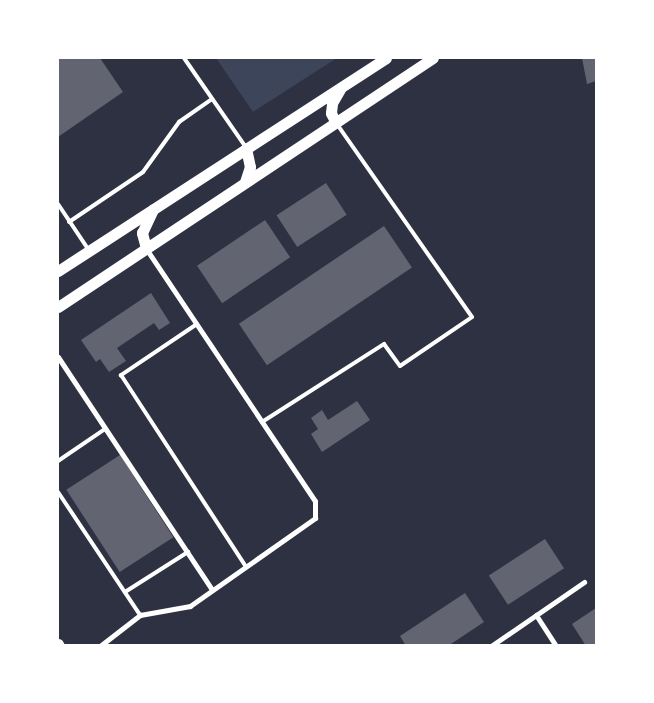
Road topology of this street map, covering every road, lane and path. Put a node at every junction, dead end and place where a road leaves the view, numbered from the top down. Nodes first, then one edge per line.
1 (184, 58) edge
2 (386, 58) edge
3 (433, 58) edge
4 (342, 86) junction
5 (212, 99) junction
6 (335, 121) junction
7 (246, 148) junction
8 (245, 182) junction
9 (58, 204) edge
10 (153, 209) junction
11 (70, 222) junction
12 (146, 248) junction
13 (89, 251) junction
14 (58, 271) edge
15 (58, 307) edge
16 (197, 324) junction
17 (58, 357) edge
18 (262, 422) junction
19 (105, 429) junction
20 (58, 461) edge
21 (58, 492) edge
22 (188, 552) junction
23 (246, 567) junction
24 (584, 582) dead end
25 (212, 590) junction
26 (125, 592) junction
27 (140, 615) junction
28 (536, 615) junction
29 (100, 646) edge
30 (491, 646) edge
31 (556, 646) edge

1 - 5 lane
2 - 4 main road
3 - 6 main road
4 - 6 main road
4 - 7 main road
5 - 7 lane
5 - 11 lane
6 - 8 main road
6 - 18 lane
7 - 8 main road
7 - 10 main road
8 - 12 main road
9 - 11 lane
10 - 12 main road
10 - 13 main road
11 - 13 lane
12 - 15 main road
12 - 16 street
13 - 14 main road
16 - 18 street
16 - 23 lane
17 - 19 street
18 - 23 street
19 - 20 lane
19 - 22 street
21 - 26 lane
22 - 25 street
22 - 26 lane
23 - 25 street
24 - 28 street
25 - 27 street
26 - 27 lane
27 - 29 street
28 - 30 street
28 - 31 street

